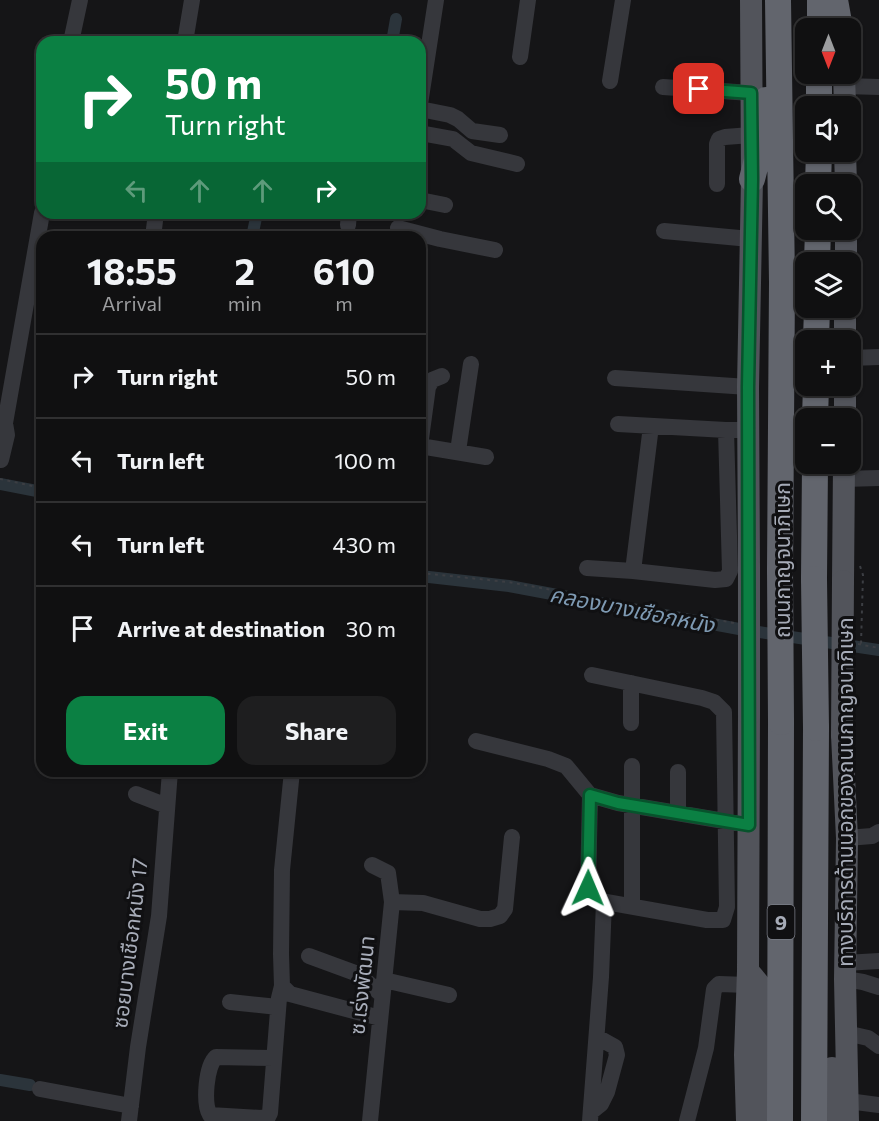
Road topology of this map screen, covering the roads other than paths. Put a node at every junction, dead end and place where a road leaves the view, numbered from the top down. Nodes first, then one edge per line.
1 (80, 0) edge
2 (192, 0) edge
3 (436, 0) edge
4 (528, 0) edge
5 (623, 0) edge
6 (751, 0) edge
7 (778, 0) edge
8 (820, 0) edge
9 (835, 0) edge
10 (846, 0) edge
11 (820, 18) edge
12 (838, 18) edge
13 (845, 18) edge
14 (72, 36) edge
15 (186, 36) edge
16 (520, 57) dead end
17 (426, 65) edge
18 (610, 81) dead end
19 (663, 87) dead end
20 (879, 87) edge
21 (845, 89) edge
22 (751, 93) junction
23 (426, 110) edge
24 (426, 134) edge
25 (500, 135) dead end
26 (751, 135) junction
27 (517, 164) dead end
28 (752, 179) junction
29 (717, 184) dead end
30 (426, 201) edge
31 (445, 205) dead end
32 (398, 226) edge
33 (414, 231) edge
34 (663, 231) dead end
35 (426, 235) edge
36 (750, 239) junction
37 (36, 247) edge
38 (495, 250) dead end
39 (879, 357) edge
40 (861, 358) edge
41 (471, 364) dead end
42 (442, 376) dead end
43 (615, 378) dead end
44 (748, 387) junction
45 (426, 402) edge
46 (618, 424) dead end
47 (651, 426) junction
48 (726, 430) junction
49 (749, 430) junction
50 (426, 447) edge
51 (458, 451) junction
52 (486, 457) dead end
53 (1, 460) edge
54 (815, 474) edge
55 (844, 474) edge
56 (859, 474) edge
57 (879, 478) edge
58 (587, 568) dead end
59 (633, 570) junction
60 (592, 675) dead end
61 (631, 683) junction
62 (631, 723) dead end
63 (476, 741) dead end
64 (632, 766) dead end
65 (678, 772) dead end
66 (169, 777) edge
67 (291, 777) edge
68 (136, 794) dead end
69 (590, 795) junction
70 (633, 805) junction
71 (167, 806) junction
72 (678, 813) junction
73 (726, 821) junction
74 (749, 825) junction
75 (879, 832) edge
76 (512, 837) dead end
77 (847, 838) junction
78 (372, 865) dead end
79 (845, 888) junction
80 (392, 902) junction
81 (604, 902) junction
82 (632, 906) junction
83 (309, 956) dead end
84 (879, 961) edge
85 (845, 971) junction
86 (748, 978) junction
87 (282, 986) junction
88 (879, 987) edge
89 (383, 988) junction
90 (449, 995) dead end
91 (230, 1002) dead end
92 (278, 1007) junction
93 (380, 1018) junction
94 (868, 1036) edge
95 (274, 1058) junction
96 (40, 1089) dead end
97 (879, 1105) edge
98 (130, 1113) edge
99 (591, 1116) edge
100 (845, 1116) edge
101 (370, 1121) edge
102 (687, 1121) edge
103 (747, 1121) edge
104 (766, 1121) edge
105 (780, 1121) edge
106 (814, 1121) edge

1 - 14 street
2 - 15 street
3 - 17 street
4 - 16 street
5 - 18 street
6 - 22 main road
7 - 28 highway
7 - 105 highway, ถนนกาญจนาภิเษก / 9, bridge
8 - 11 highway
9 - 12 highway
10 - 13 main road
19 - 22 street
20 - 21 street
22 - 26 main road
23 - 25 street
24 - 27 street
26 - 28 main road
26 - 29 street
28 - 36 main road
30 - 31 street
32 - 33 street
34 - 36 street
35 - 38 street
36 - 44 main road
37 - 53 street
39 - 40 street
41 - 51 street
42 - 45 street
43 - 44 street
44 - 49 main road
46 - 47 street
47 - 48 street
47 - 59 street
48 - 49 street
48 - 59 street
49 - 74 main road, bridge
50 - 51 street
51 - 52 street
54 - 106 highway, ถนนกาญจนาภิเษก / 9, bridge
55 - 77 main road, ทางบริการด้านนอกของถนนกาญจนาภิเษก, bridge
56 - 57 street
58 - 59 street
60 - 61 street
61 - 62 street
61 - 73 street
63 - 69 street
64 - 70 street
65 - 72 street
66 - 71 street, ซอยบางเชือกหนัง 17
67 - 87 street
68 - 71 street
69 - 70 street
69 - 81 street
70 - 72 street
70 - 82 street
71 - 98 street, ซอยบางเชือกหนัง 17
72 - 73 street
73 - 74 street
73 - 82 street
74 - 86 main road
75 - 77 street
76 - 80 street
77 - 79 main road, ทางบริการด้านนอกของถนนกาญจนาภิเษก
78 - 80 street, ซ.เร่งพัฒนา
79 - 85 main road, ทางบริการด้านนอกของถนนกาญจนาภิเษก
79 - 100 main road
80 - 89 street, ซ.เร่งพัฒนา
81 - 82 street
81 - 99 street
83 - 89 street
84 - 85 street
85 - 88 street
85 - 94 main road, ทางบริการด้านนอกของถนนกาญจนาภิเษก
86 - 102 street
86 - 103 main road
86 - 104 main road
87 - 92 street
87 - 93 street
89 - 90 street
89 - 93 street, ซ.เร่งพัฒนา
91 - 92 street
92 - 95 street
93 - 101 street, ซ.เร่งพัฒนา
94 - 100 main road, ทางบริการด้านนอกของถนนกาญจนาภิเษก
95 - 95 street
96 - 98 street
97 - 100 street

